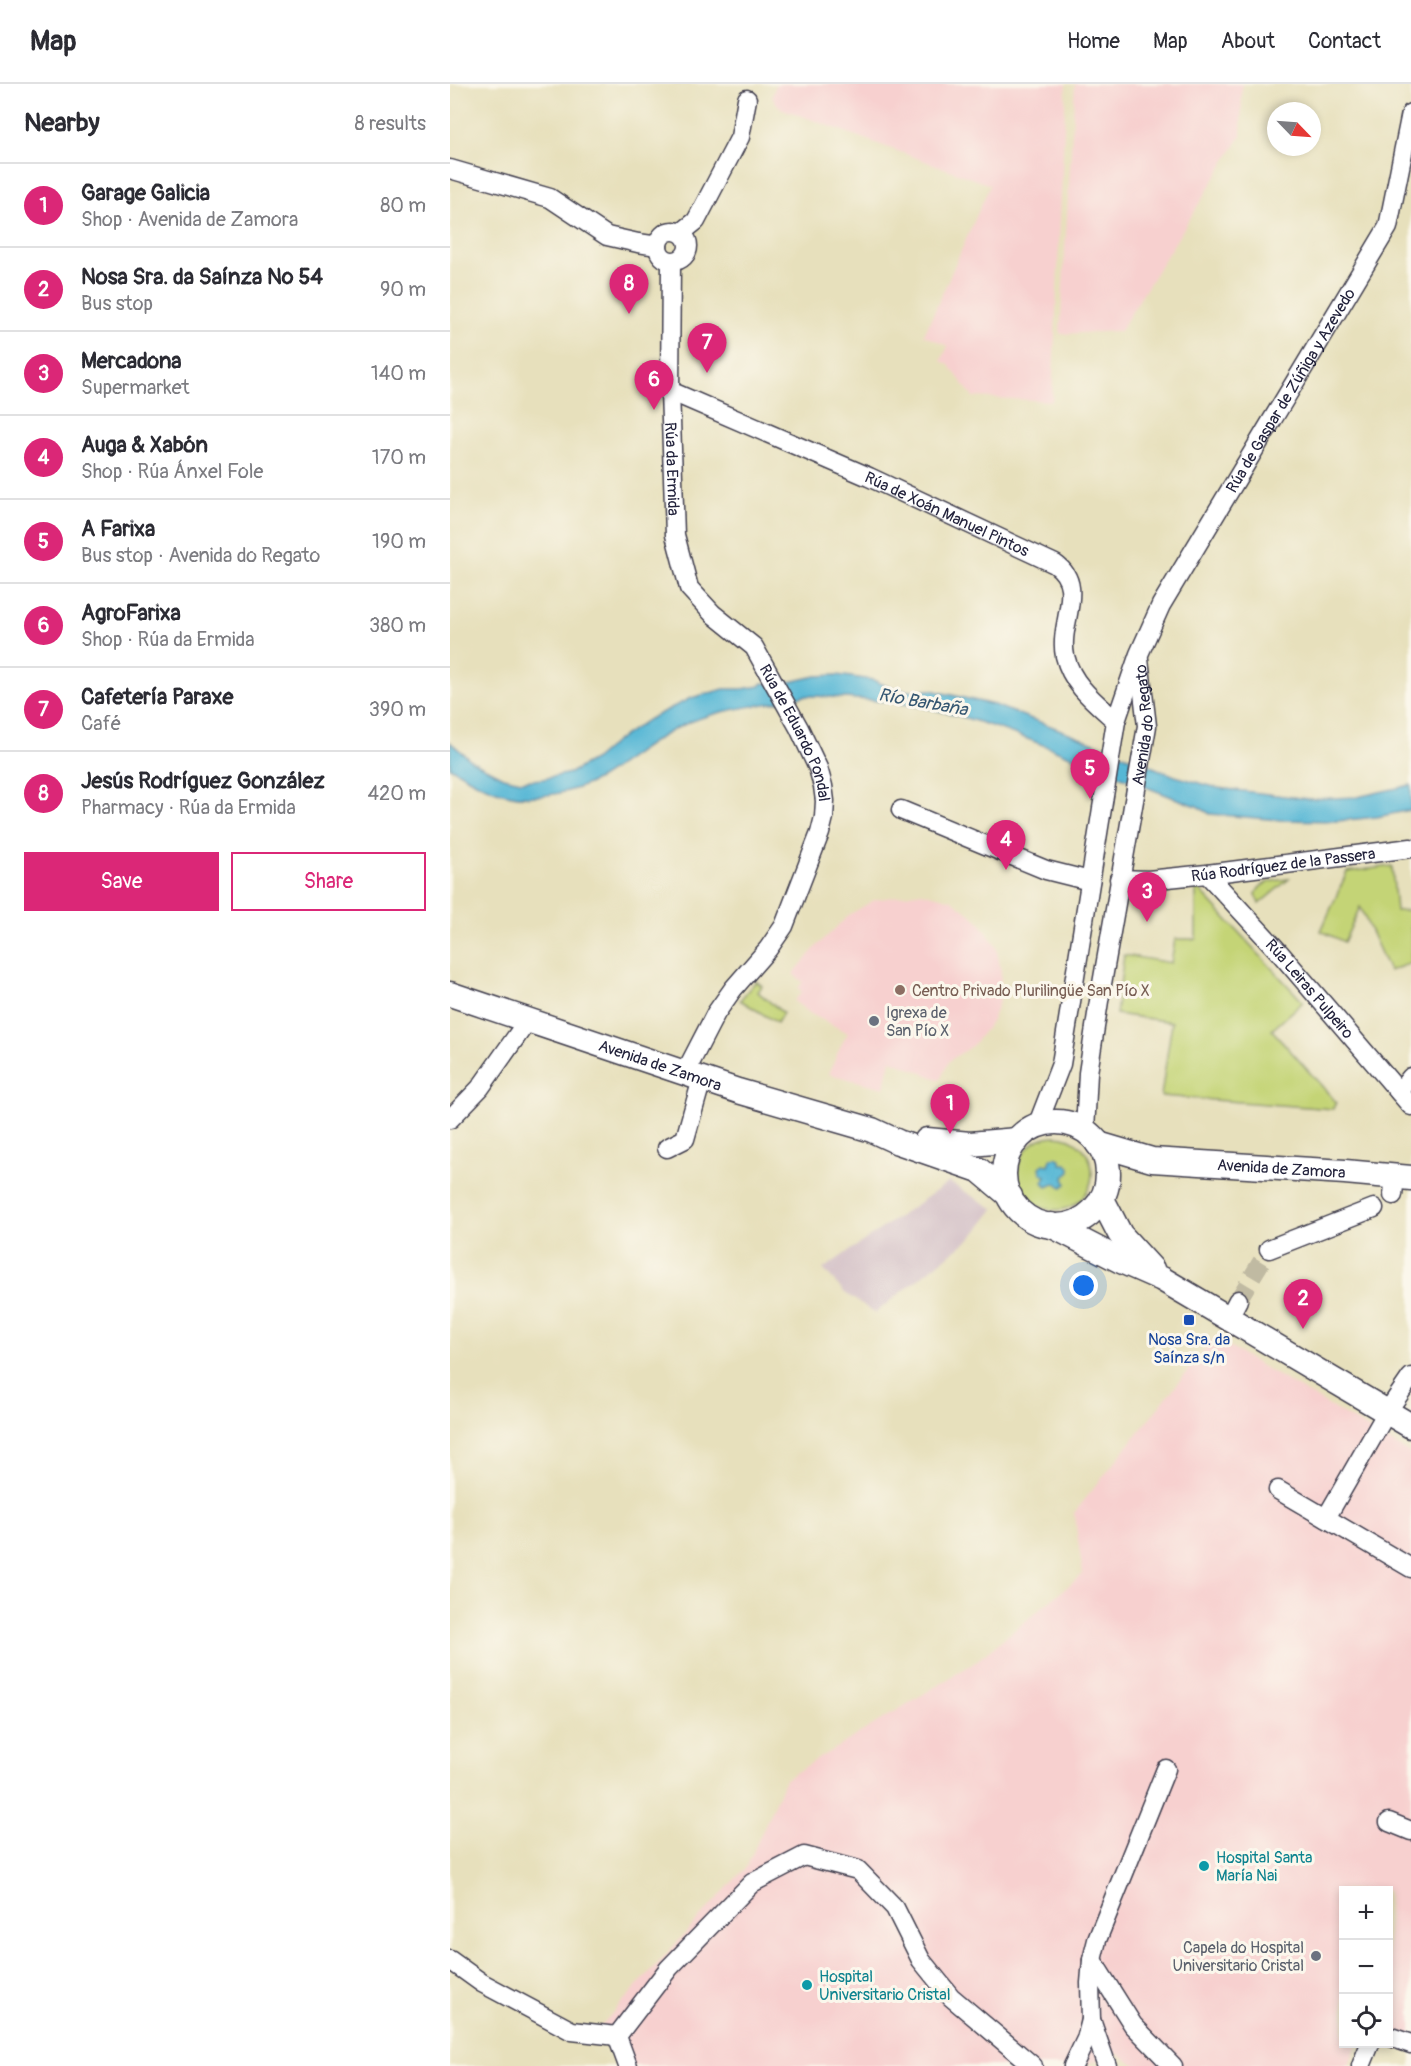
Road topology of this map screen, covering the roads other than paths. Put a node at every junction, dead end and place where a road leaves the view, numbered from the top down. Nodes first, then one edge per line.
1 (747, 99) dead end
2 (1411, 113) edge
3 (450, 169) edge
4 (681, 233) junction
5 (658, 246) junction
6 (671, 262) junction
7 (670, 391) junction
8 (754, 646) joint
9 (1139, 654) junction
10 (1116, 721) junction
11 (901, 810) dead end
12 (1411, 848) edge
13 (1207, 874) junction
14 (1119, 879) junction
15 (1090, 881) junction
16 (450, 994) edge
17 (528, 1020) junction
18 (694, 1076) junction
19 (1411, 1077) edge
20 (1399, 1092) junction
21 (1411, 1106) edge
22 (450, 1119) edge
23 (1037, 1126) junction
24 (872, 1130) junction
25 (1091, 1137) junction
26 (1017, 1140) junction
27 (667, 1148) dead end
28 (1152, 1160) junction
29 (1402, 1182) edge
30 (1105, 1190) junction
31 (1010, 1196) junction
32 (1374, 1208) dead end
33 (1051, 1225) junction
34 (1269, 1249) tunnel mouth
35 (1162, 1279) junction
36 (1411, 1377) edge
37 (1387, 1412) junction
38 (1411, 1426) edge
39 (1278, 1490) dead end
40 (1326, 1518) junction
41 (1411, 1568) edge
42 (1166, 1769) dead end
43 (1389, 1822) dead end
44 (1411, 1831) edge
45 (450, 1960) edge
46 (1092, 1960) junction
47 (1091, 2020) junction
48 (616, 2036) junction
49 (1393, 2037) edge
50 (1411, 2044) edge
51 (1369, 2048) edge
52 (628, 2066) edge
53 (1033, 2066) edge
54 (1073, 2066) edge
55 (1107, 2066) edge
56 (1173, 2066) edge
57 (1361, 2066) edge

1 - 4 street
2 - 9 street, Rúa de Gaspar de Zúñiga y Azevedo
3 - 5 street
4 - 5 street
4 - 6 street
5 - 6 street
6 - 7 street, Rúa da Ermida
7 - 8 street, Rúa da Ermida
7 - 10 street, Rúa de Xoán Manuel Pintos
8 - 18 street, Rúa de Eduardo Pondal
9 - 10 street, Avenida do Regato
9 - 14 street, Avenida do Regato
10 - 15 street, Avenida do Regato
11 - 15 street
12 - 13 street, Rúa Rodríguez de la Passera
13 - 14 street, Rúa Rodríguez de la Passera
13 - 20 street, Rúa Leiras Pulpeiro
14 - 25 street, Avenida do Regato
15 - 23 street, Avenida do Regato
16 - 17 street, Avenida de Zamora
17 - 18 street, Avenida de Zamora
17 - 22 street
18 - 24 street, Avenida de Zamora
18 - 27 street, Rúa de Eduardo Pondal
19 - 20 street
20 - 21 street, Rúa Leiras Pulpeiro
23 - 25 street
23 - 26 street
24 - 26 street, Avenida de Zamora
24 - 31 street, Avenida de Zamora
25 - 28 street, Avenida de Zamora
25 - 30 street
26 - 31 street
28 - 29 street, Avenida de Zamora
28 - 30 street
30 - 33 street
30 - 35 street
31 - 33 street
32 - 34 street
33 - 35 street
35 - 37 street
36 - 37 street
37 - 38 street
37 - 40 street
39 - 40 street
40 - 41 street
42 - 46 street
43 - 44 street
45 - 48 street
46 - 47 street
46 - 56 street
47 - 54 street
47 - 55 street
48 - 52 street
48 - 53 street
49 - 50 street
51 - 57 street

